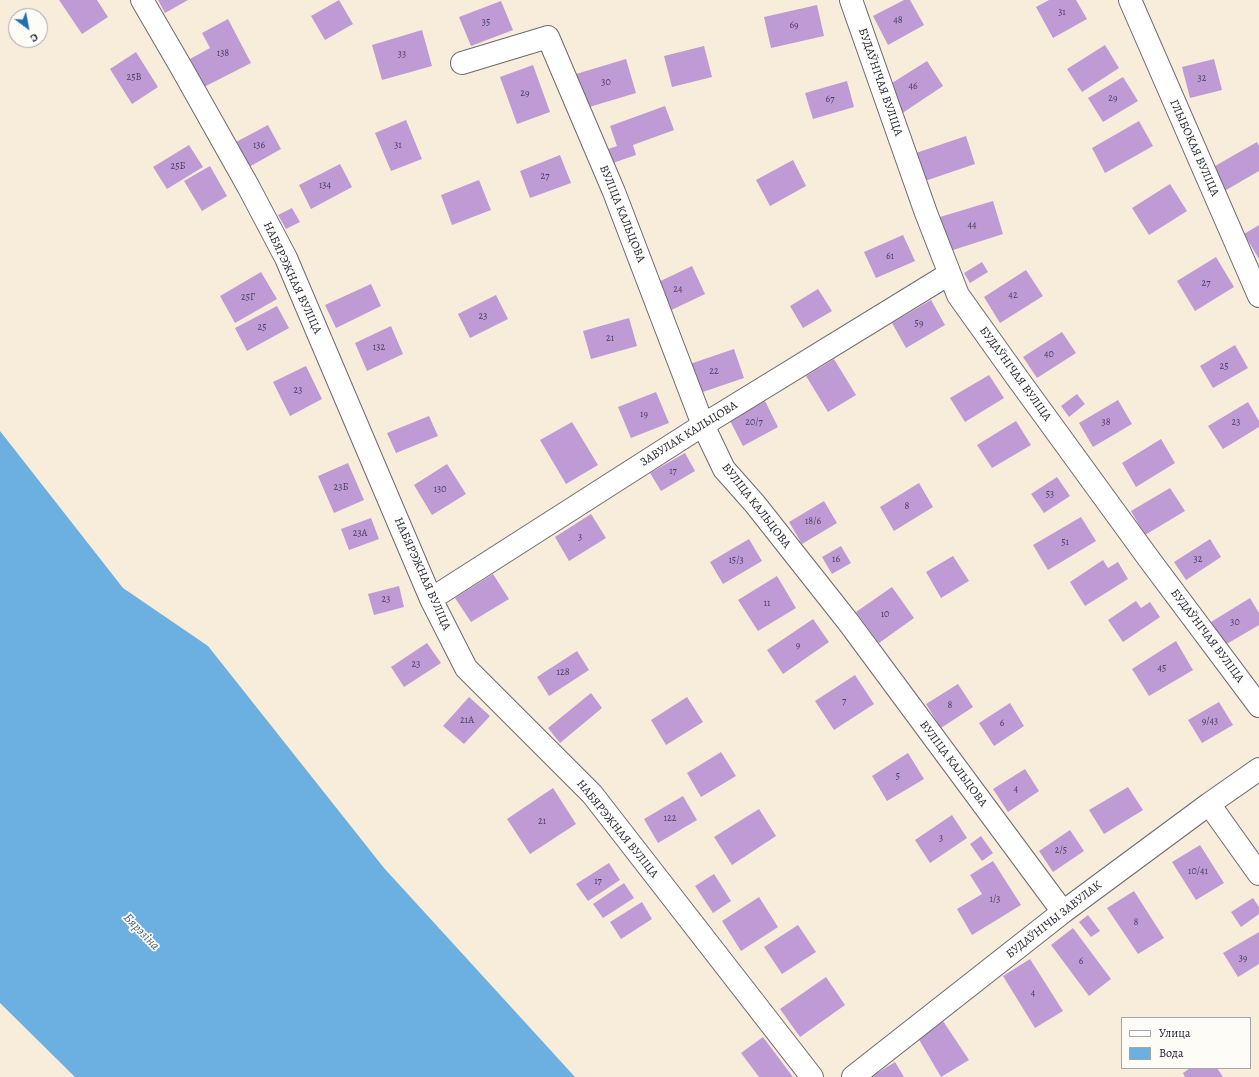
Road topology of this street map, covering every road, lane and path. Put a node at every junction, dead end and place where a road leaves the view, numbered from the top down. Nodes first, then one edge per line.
1 (142, 0) edge
2 (851, 0) edge
3 (1130, 0) edge
4 (462, 63) dead end
5 (949, 274) junction
6 (1259, 296) edge
7 (703, 425) junction
8 (431, 599) junction
9 (1259, 706) edge
10 (1259, 769) edge
11 (1210, 804) junction
12 (1259, 874) edge
13 (1063, 912) junction
14 (812, 1077) edge
15 (854, 1077) edge

1 - 8 street, НАБЯРЭЖНАЯ ВУЛІЦА
2 - 5 street, БУДАЎНІЧАЯ ВУЛІЦА
3 - 6 street, ГЛЫБОКАЯ ВУЛІЦА
4 - 7 street, ВУЛІЦА КАЛЬЦОВА
5 - 7 street, ЗАВУЛАК КАЛЬЦОВА
5 - 9 street, БУДАЎНІЧАЯ ВУЛІЦА
7 - 8 street, ЗАВУЛАК КАЛЬЦОВА
7 - 13 street, ВУЛІЦА КАЛЬЦОВА
8 - 14 street, НАБЯРЭЖНАЯ ВУЛІЦА
10 - 11 street, БУДАЎНІЧЫ ЗАВУЛАК
11 - 12 street
11 - 13 street, БУДАЎНІЧЫ ЗАВУЛАК
13 - 15 street, БУДАЎНІЧЫ ЗАВУЛАК

